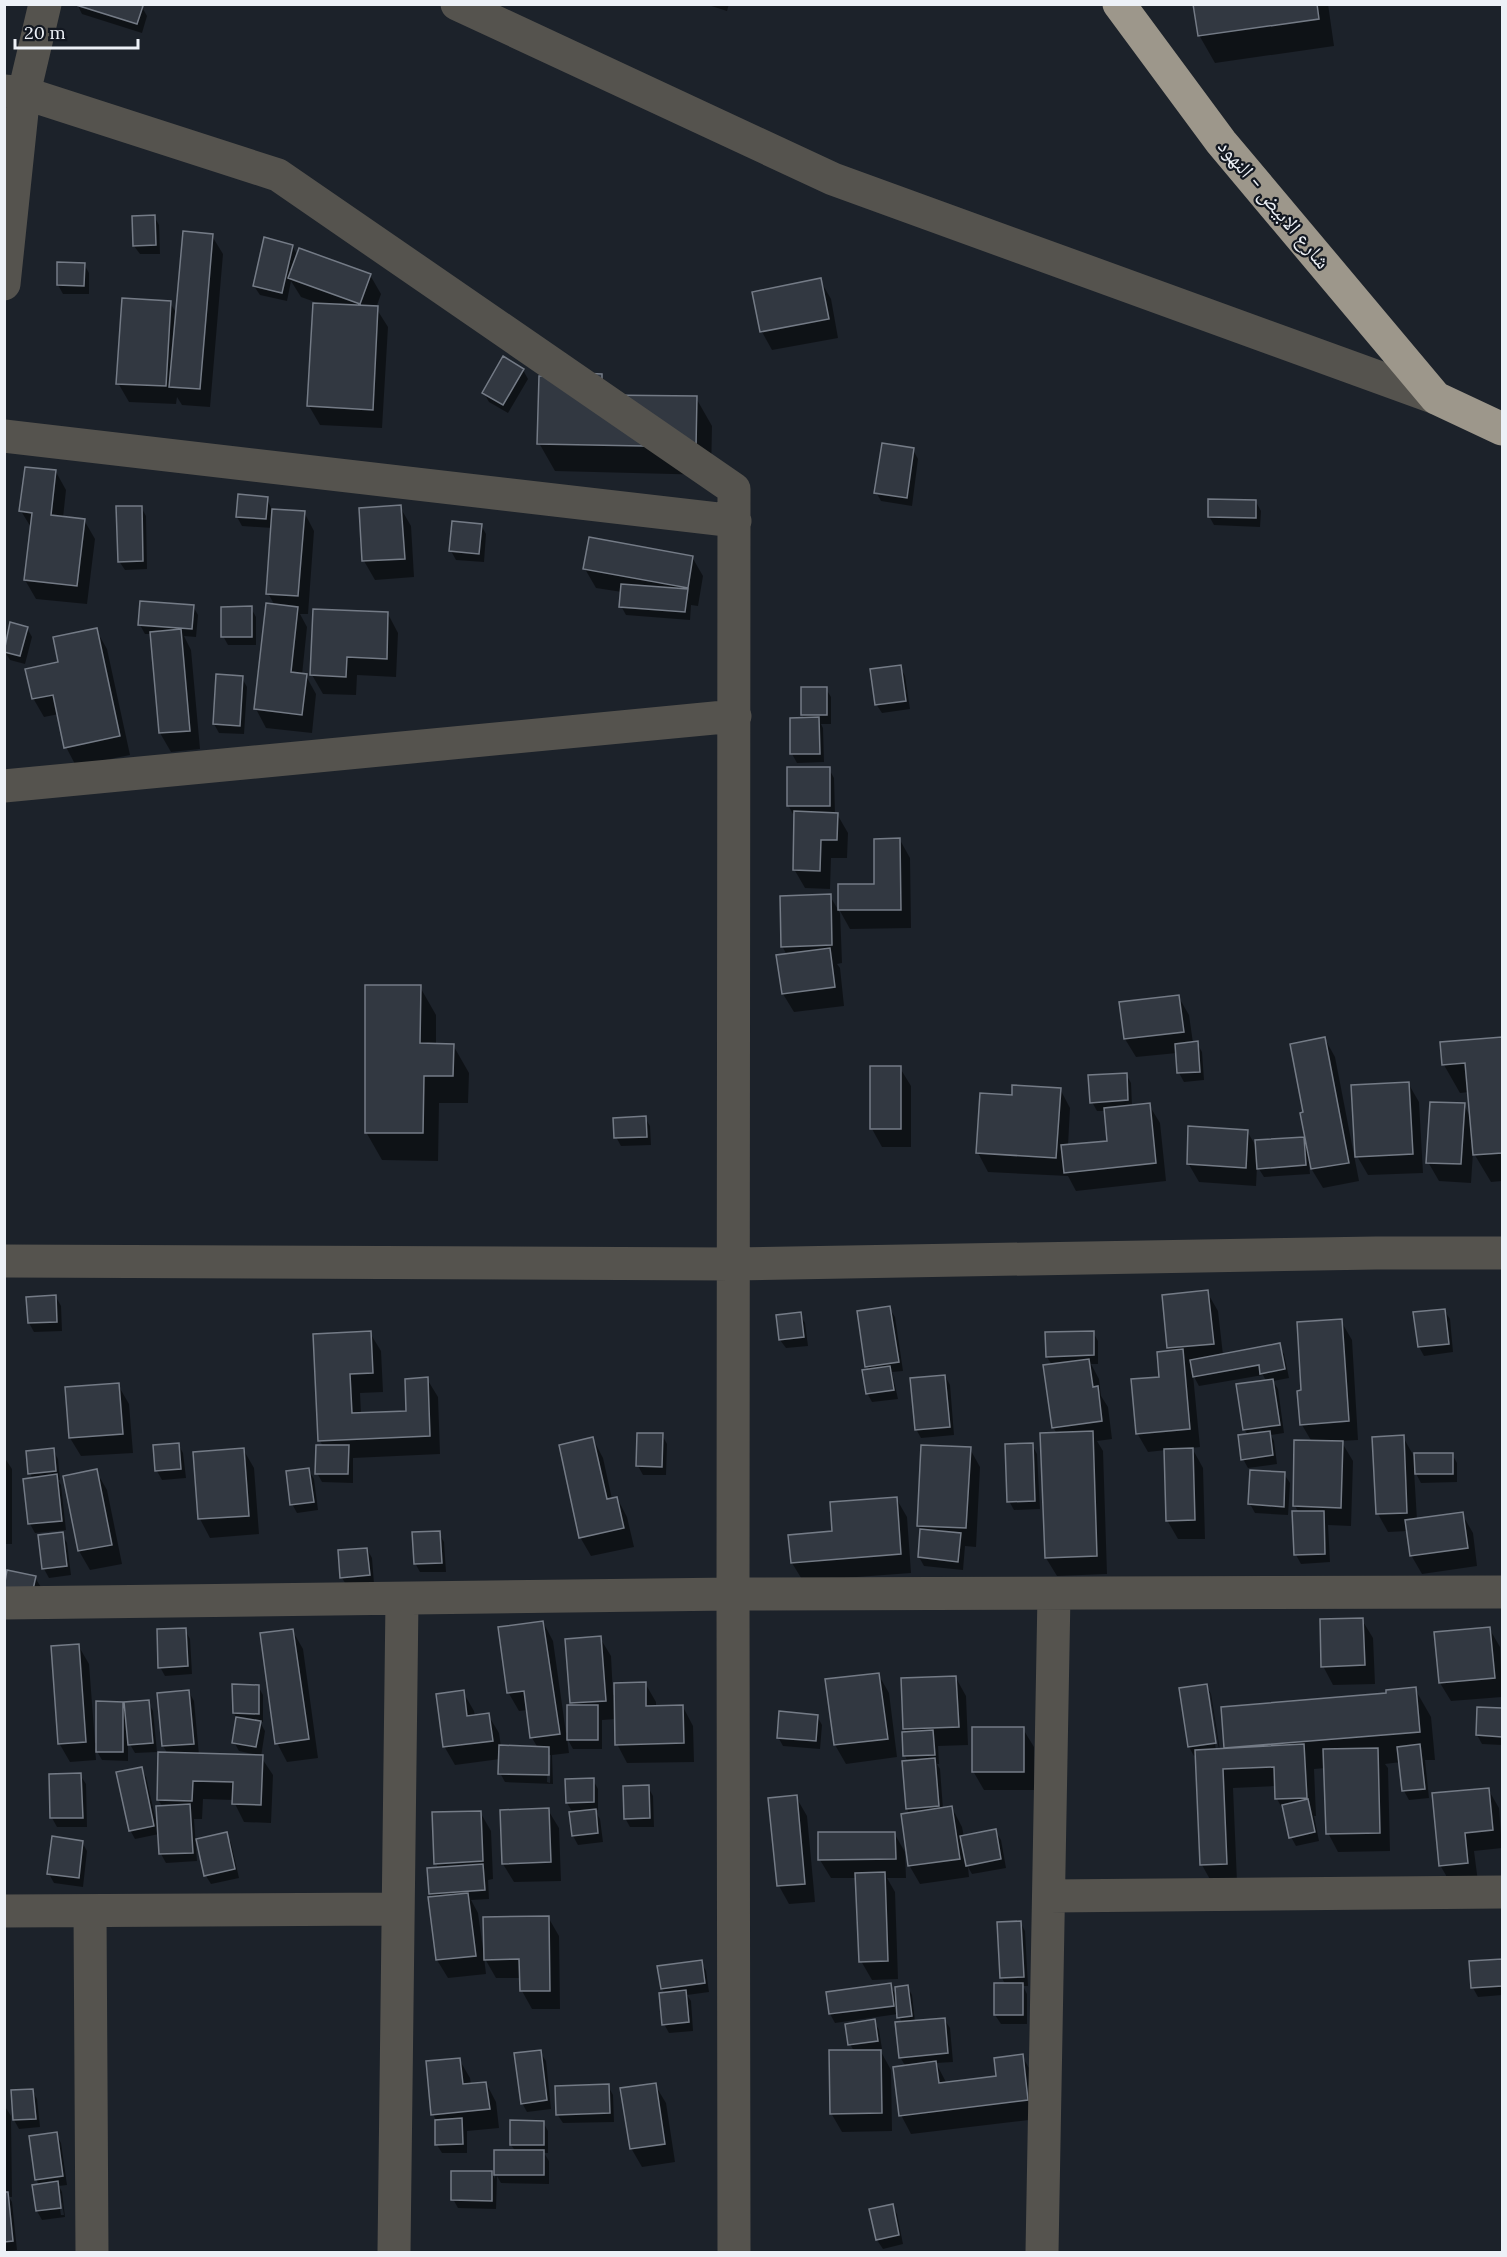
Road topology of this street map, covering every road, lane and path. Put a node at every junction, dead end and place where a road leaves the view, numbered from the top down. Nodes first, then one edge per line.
1 (45, 4) edge
2 (457, 4) edge
3 (1119, 4) edge
4 (14, 92) edge
5 (4, 284) edge
6 (1436, 398) junction
7 (1503, 429) edge
8 (4, 436) edge
9 (735, 520) junction
10 (735, 716) junction
11 (4, 786) edge
12 (1503, 1253) edge
13 (4, 1261) edge
14 (733, 1264) junction
15 (1503, 1592) edge
16 (733, 1594) junction
17 (1054, 1594) junction
18 (402, 1599) junction
19 (4, 1603) edge
20 (1503, 1892) edge
21 (1049, 1896) junction
22 (398, 1909) junction
23 (4, 1911) edge
24 (90, 1911) junction
25 (92, 2253) edge
26 (394, 2253) edge
27 (734, 2253) edge
28 (1042, 2253) edge

1 - 4 street
2 - 6 street
3 - 6 highway, شارع الابيض - النهود
4 - 5 street
4 - 9 street
6 - 7 highway
8 - 9 street
9 - 10 street
10 - 11 street
10 - 14 street
12 - 14 street
13 - 14 street
14 - 16 street
15 - 17 street
16 - 17 street
16 - 18 street
16 - 27 street
17 - 21 street
18 - 19 street
18 - 22 street
20 - 21 street
21 - 28 street
22 - 24 street
22 - 26 street
23 - 24 street
24 - 25 street

